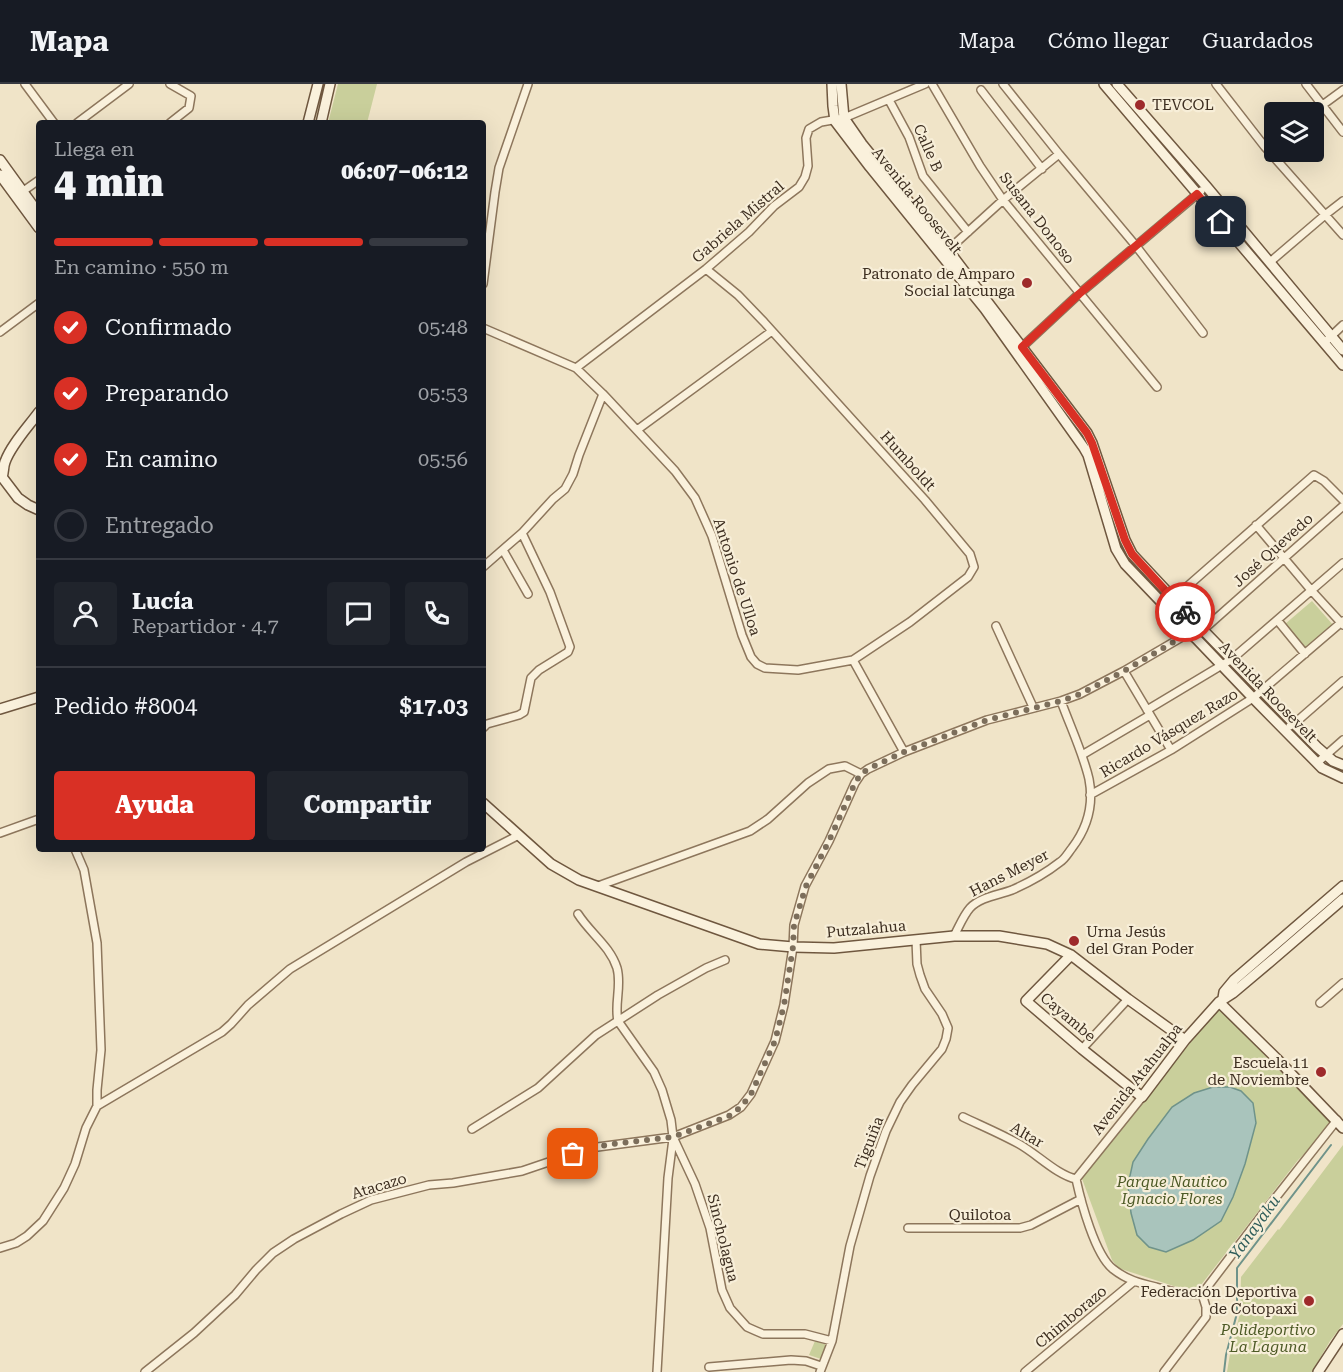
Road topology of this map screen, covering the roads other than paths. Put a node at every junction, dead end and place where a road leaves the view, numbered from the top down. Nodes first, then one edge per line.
1 (129, 84) edge
2 (170, 84) edge
3 (318, 84) edge
4 (330, 84) edge
5 (528, 84) edge
6 (832, 84) edge
7 (841, 84) edge
8 (925, 84) edge
9 (932, 84) edge
10 (1003, 84) edge
11 (1104, 84) edge
12 (1117, 84) edge
13 (1216, 84) edge
14 (1306, 84) edge
15 (27, 85) edge
16 (981, 90) dead end
17 (1343, 90) edge
18 (889, 100) junction
19 (1319, 102) edge
20 (1324, 104) edge
21 (1324, 108) edge
22 (840, 119) junction
23 (52, 120) edge
24 (81, 120) edge
25 (174, 120) edge
26 (309, 120) edge
27 (322, 120) edge
28 (1343, 132) edge
29 (1264, 146) edge
30 (1059, 154) junction
31 (0, 160) edge
32 (1278, 162) edge
33 (1042, 169) junction
34 (0, 174) edge
35 (36, 182) edge
36 (1206, 186) junction
37 (19, 194) junction
38 (1197, 194) junction
39 (1003, 200) junction
40 (1343, 201) edge
41 (36, 211) edge
42 (1325, 214) junction
43 (36, 223) edge
44 (968, 232) junction
45 (1343, 235) edge
46 (1136, 246) junction
47 (948, 250) junction
48 (486, 261) edge
49 (1270, 262) junction
50 (706, 270) junction
51 (1079, 294) junction
52 (36, 305) edge
53 (1343, 325) edge
54 (486, 329) edge
55 (772, 331) junction
56 (0, 332) edge
57 (1203, 333) dead end
58 (1328, 340) junction
59 (1022, 347) junction
60 (1341, 356) edge
61 (576, 368) junction
62 (1157, 387) dead end
63 (603, 394) junction
64 (36, 416) edge
65 (637, 430) junction
66 (2, 464) edge
67 (1, 478) edge
68 (1343, 500) edge
69 (1343, 506) edge
70 (36, 509) edge
71 (1256, 525) junction
72 (522, 533) junction
73 (503, 550) junction
74 (1284, 557) junction
75 (1343, 563) edge
76 (486, 564) edge
77 (1311, 590) junction
78 (528, 594) dead end
79 (1173, 599) junction
80 (1278, 621) junction
81 (1342, 623) edge
82 (996, 626) dead end
83 (1203, 630) junction
84 (1192, 635) junction
85 (1305, 654) junction
86 (1232, 659) junction
87 (853, 660) junction
88 (1222, 665) junction
89 (1124, 671) junction
90 (1343, 681) edge
91 (1262, 690) junction
92 (36, 698) edge
93 (1252, 698) junction
94 (1061, 701) junction
95 (1033, 707) junction
96 (0, 709) edge
97 (1148, 712) junction
98 (1295, 723) junction
99 (486, 725) edge
100 (1283, 729) junction
101 (1343, 740) edge
102 (1172, 750) junction
103 (904, 752) junction
104 (1082, 755) junction
105 (1326, 755) junction
106 (1317, 763) junction
107 (1343, 765) edge
108 (861, 774) junction
109 (1343, 778) edge
110 (1090, 795) junction
111 (486, 806) edge
112 (36, 820) edge
113 (0, 833) edge
114 (519, 835) junction
115 (76, 852) edge
116 (486, 852) edge
117 (486, 852) edge
118 (598, 886) junction
119 (1343, 886) edge
120 (1343, 899) edge
121 (578, 914) dead end
122 (954, 936) junction
123 (916, 940) junction
124 (793, 947) junction
125 (1071, 955) junction
126 (725, 960) dead end
127 (1343, 983) edge
128 (1128, 999) junction
129 (1221, 1000) junction
130 (1320, 1003) dead end
131 (618, 1021) junction
132 (1185, 1041) junction
133 (1082, 1049) junction
134 (1142, 1097) junction
135 (97, 1106) junction
136 (963, 1117) dead end
137 (1339, 1123) edge
138 (472, 1129) dead end
139 (673, 1137) junction
140 (1076, 1179) junction
141 (1081, 1199) junction
142 (908, 1228) dead end
143 (0, 1248) edge
144 (1133, 1282) junction
145 (1202, 1294) junction
146 (1343, 1334) edge
147 (832, 1341) junction
148 (709, 1367) dead end
149 (820, 1369) edge
150 (145, 1372) edge
151 (657, 1372) edge
152 (1025, 1372) edge
153 (1164, 1372) edge
154 (1318, 1372) edge

1 - 24 street
2 - 25 street
3 - 26 street
4 - 27 street
5 - 48 street
6 - 22 street, Avenida Roosevelt
7 - 22 street, Avenida Roosevelt
8 - 18 street, Gabriela Mistral
9 - 39 street, Susana Donoso
10 - 30 street
11 - 38 street
12 - 36 street
13 - 29 street
14 - 19 street
15 - 23 street
16 - 33 street
17 - 20 street
18 - 22 street, Gabriela Mistral
18 - 44 street, Calle B
21 - 28 street
22 - 47 street, Avenida Roosevelt
22 - 50 street, Gabriela Mistral
22 - 84 street, Avenida Roosevelt
30 - 33 street
30 - 46 street
31 - 37 street
32 - 42 street
33 - 39 street
34 - 37 street
35 - 37 street
36 - 38 street
36 - 49 street
37 - 41 street
37 - 43 street
38 - 46 street
38 - 58 street
39 - 44 street
39 - 51 street, Susana Donoso
40 - 42 street
42 - 45 street
42 - 49 street
44 - 47 street
46 - 51 street
46 - 57 street
47 - 59 street, Avenida Roosevelt
49 - 58 street
50 - 55 street, Humboldt
50 - 61 street, Gabriela Mistral
51 - 59 street
51 - 62 street, Susana Donoso
52 - 56 street
53 - 58 street
54 - 61 street, Antonio de Ulloa
55 - 65 street
55 - 87 street, Humboldt
58 - 60 street
59 - 79 street, Avenida Roosevelt
61 - 63 street, Antonio de Ulloa
63 - 65 street, Antonio de Ulloa
63 - 72 street
64 - 66 street
65 - 87 street, Antonio de Ulloa
66 - 67 street
67 - 70 street
68 - 71 street
69 - 74 street, José Quevedo
71 - 74 street
71 - 79 street
72 - 73 street
72 - 99 street
73 - 76 street
73 - 78 street
74 - 77 street
74 - 83 street, José Quevedo
75 - 77 street
77 - 80 street
77 - 81 street
79 - 83 street, Avenida Roosevelt
80 - 85 street
80 - 86 street
81 - 85 street, Ricardo Vásquez Razo
82 - 95 street
83 - 84 street, José Quevedo
83 - 86 street, Avenida Roosevelt
84 - 88 street, Avenida Roosevelt
84 - 89 street
85 - 91 street, Ricardo Vásquez Razo
86 - 88 street
86 - 91 street, Avenida Roosevelt
87 - 103 street
88 - 93 street, Avenida Roosevelt
88 - 97 street
89 - 94 street
89 - 97 street
90 - 98 street
91 - 93 street, Ricardo Vásquez Razo
91 - 98 street, Avenida Roosevelt
92 - 96 street
93 - 100 street, Avenida Roosevelt
93 - 102 street, Ricardo Vásquez Razo
94 - 95 street
94 - 104 street, Hans Meyer
95 - 103 street
97 - 102 street
97 - 104 street
98 - 100 street
98 - 105 street, Avenida Roosevelt
100 - 106 street, Avenida Roosevelt
101 - 105 street
102 - 110 street, Ricardo Vásquez Razo
103 - 108 street
104 - 110 street, Hans Meyer
105 - 106 street
105 - 107 street, Avenida Roosevelt
106 - 109 street, Avenida Roosevelt
108 - 118 street
108 - 124 street, Atacazo
110 - 122 street, Hans Meyer
111 - 114 street, Putzalahua
112 - 113 street
114 - 116 street
114 - 118 street, Putzalahua
115 - 135 street
117 - 135 street
118 - 124 street, Putzalahua
119 - 129 street, Avenida Atahualpa
120 - 129 street, Avenida Atahualpa
121 - 131 street
122 - 123 street, Putzalahua
122 - 125 street, Putzalahua
123 - 124 street, Putzalahua
123 - 147 street, Tiguiña
124 - 139 street, Atacazo
125 - 128 street, Putzalahua
125 - 133 street, Cayambe
126 - 131 street
127 - 130 street
128 - 132 street, Putzalahua
128 - 133 street
129 - 132 street, Avenida Atahualpa
129 - 137 street
131 - 138 street
131 - 139 street, Sincholagua
132 - 134 street, Avenida Atahualpa
133 - 134 street, Cayambe
134 - 140 street, Avenida Atahualpa
135 - 143 street
136 - 140 street, Altar
137 - 145 street
139 - 147 street, Sincholagua
139 - 150 street, Atacazo
139 - 151 street
140 - 141 street
141 - 142 street, Quilotoa
141 - 144 street
144 - 145 street
144 - 152 street, Chimborazo
145 - 153 street
146 - 154 street
147 - 149 street, Tiguiña
148 - 149 street

